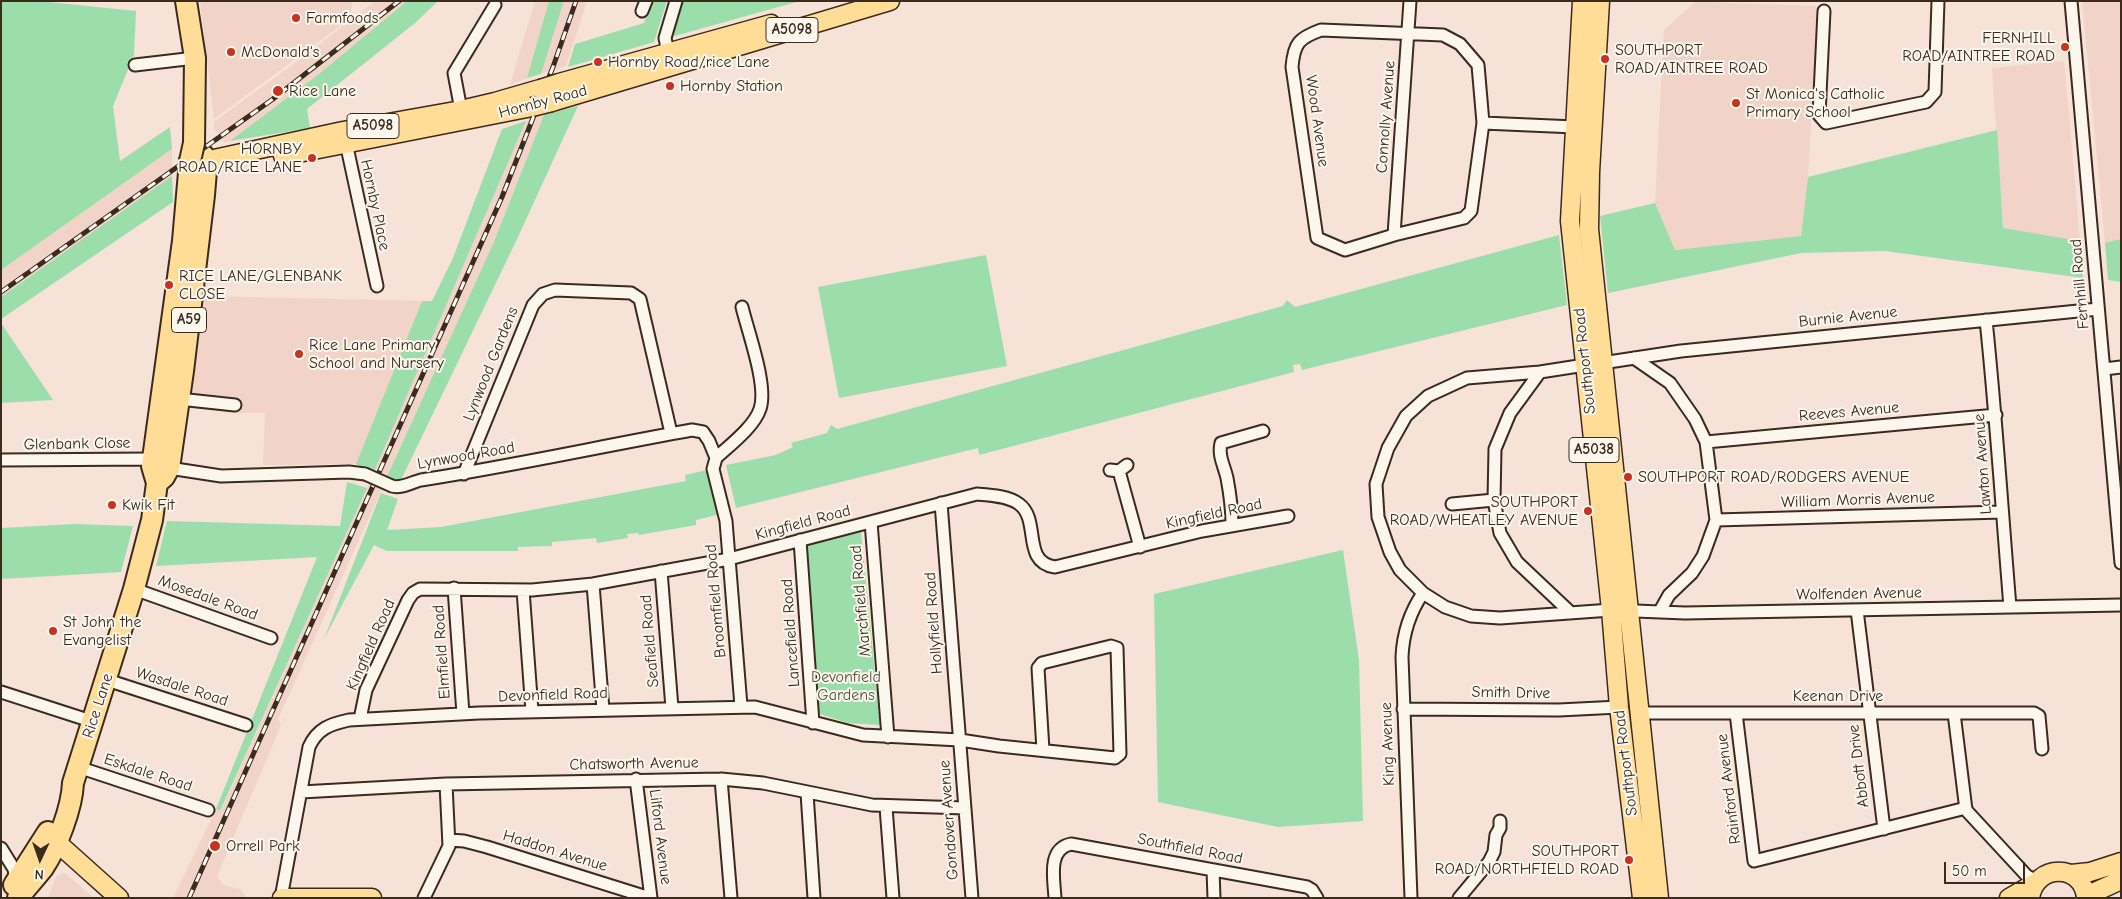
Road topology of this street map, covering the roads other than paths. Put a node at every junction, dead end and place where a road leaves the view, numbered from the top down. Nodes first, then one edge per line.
1 (186, 1) edge
2 (676, 1) edge
3 (848, 1) edge
4 (890, 1) edge
5 (1410, 1) edge
6 (1582, 1) edge
7 (1600, 1) edge
8 (1938, 1) edge
9 (2071, 1) edge
10 (495, 4) dead end
11 (1824, 11) dead end
12 (1408, 34) junction
13 (195, 58) junction
14 (670, 60) junction
15 (135, 66) dead end
16 (546, 95) junction
17 (461, 110) junction
18 (1483, 123) junction
19 (1575, 127) junction
20 (344, 137) junction
21 (197, 156) junction
22 (1394, 235) junction
23 (377, 286) dead end
24 (742, 307) dead end
25 (2098, 309) junction
26 (1986, 320) junction
27 (1634, 358) junction
28 (1594, 364) junction
29 (2121, 367) edge
30 (2104, 369) junction
31 (1540, 372) junction
32 (221, 392) dead end
33 (179, 399) junction
34 (220, 404) junction
35 (235, 405) dead end
36 (1996, 415) junction
37 (1263, 431) dead end
38 (671, 433) junction
39 (2116, 435) edge
40 (1706, 442) junction
41 (1, 460) edge
42 (715, 464) junction
43 (1119, 469) dead end
44 (160, 470) junction
45 (464, 474) junction
46 (720, 494) joint
47 (1494, 500) junction
48 (941, 504) junction
49 (1452, 504) dead end
50 (2002, 512) junction
51 (1288, 516) dead end
52 (1716, 520) junction
53 (871, 522) junction
54 (1232, 525) junction
55 (800, 540) junction
56 (1140, 547) junction
57 (729, 559) junction
58 (2121, 563) edge
59 (661, 571) junction
60 (593, 584) junction
61 (454, 588) junction
62 (134, 589) junction
63 (524, 590) junction
64 (1423, 593) junction
65 (2121, 605) edge
66 (2010, 607) junction
67 (1612, 610) junction
68 (1857, 610) junction
69 (1660, 611) junction
70 (1571, 613) junction
71 (271, 638) dead end
72 (107, 680) junction
73 (1, 692) edge
74 (741, 706) junction
75 (1619, 707) junction
76 (672, 708) junction
77 (1403, 709) junction
78 (602, 710) junction
79 (532, 711) junction
80 (1639, 713) junction
81 (1736, 713) junction
82 (1869, 713) junction
83 (1954, 713) junction
84 (463, 714) junction
85 (360, 719) junction
86 (94, 722) junction
87 (813, 723) junction
88 (246, 726) dead end
89 (888, 737) junction
90 (960, 740) junction
91 (2042, 749) dead end
92 (1043, 750) junction
93 (76, 775) junction
94 (721, 779) junction
95 (636, 780) junction
96 (446, 784) junction
97 (301, 792) junction
98 (807, 793) junction
99 (886, 806) junction
100 (965, 808) junction
101 (1966, 808) junction
102 (208, 810) dead end
103 (1500, 821) dead end
104 (1884, 829) junction
105 (449, 840) junction
106 (54, 842) junction
107 (1, 848) edge
108 (2121, 862) edge
109 (1213, 870) junction
110 (2071, 874) junction
111 (2121, 880) edge
112 (2034, 887) edge
113 (12, 894) edge
114 (1316, 896) edge
115 (108, 898) edge
116 (119, 898) edge
117 (281, 898) edge
118 (372, 898) edge
119 (424, 898) edge
120 (650, 898) edge
121 (732, 898) edge
122 (814, 898) edge
123 (893, 898) edge
124 (972, 898) edge
125 (1055, 898) edge
126 (1214, 898) edge
127 (1411, 898) edge
128 (1459, 898) edge
129 (1642, 898) edge
130 (1659, 898) edge
131 (2009, 898) edge
132 (2088, 898) edge

1 - 13 highway, Rice Lane / A59
2 - 14 street
3 - 14 main road, Hornby Road / A5098
4 - 14 main road, Hornby Road / A5098
5 - 12 street, Connolly Avenue
6 - 19 main road, Southport Road / A5038
7 - 28 main road, Southport Road / A5038
8 - 11 street
9 - 25 street, Fernhill Road
10 - 17 street
12 - 18 street
12 - 22 street, Connolly Avenue
12 - 22 street, Wood Avenue
13 - 15 street
13 - 21 highway, Rice Lane / A59
14 - 16 main road, Hornby Road / A5098
14 - 16 main road, Hornby Road / A5098, bridge
16 - 17 main road, Hornby Road / A5098
16 - 20 main road, Hornby Road / A5098, bridge
17 - 20 main road, Hornby Road / A5098
18 - 19 street
18 - 22 street
19 - 28 main road, Southport Road / A5038
20 - 21 main road, Hornby Road / A5098
20 - 23 street, Hornby Place
21 - 33 highway, Rice Lane / A59
21 - 44 highway, Rice Lane / A59
24 - 42 street
25 - 26 street, Burnie Avenue
25 - 30 street, Fernhill Road
26 - 27 street, Burnie Avenue
26 - 36 street, Lawton Avenue
27 - 28 street, Burnie Avenue
27 - 40 street
28 - 31 street, Burnie Avenue
28 - 67 main road, Southport Road / A5038
29 - 30 street
30 - 39 street, Fernhill Road
31 - 47 street
31 - 64 street, Burnie Avenue
32 - 34 street
33 - 34 street
33 - 44 highway, Rice Lane / A59
34 - 35 street
36 - 40 street, Reeves Avenue
36 - 50 street, Lawton Avenue
37 - 54 street
38 - 42 street, Lynwood Road
38 - 45 street, Lynwood Road
38 - 45 street, Lynwood Gardens
39 - 58 street, Fernhill Road
40 - 52 street
41 - 44 street, Glenbank Close
42 - 46 street, Lynwood Road
43 - 56 street
44 - 45 street, Lynwood Road, bridge
44 - 62 highway, Rice Lane / A59
46 - 57 street, Broomfield Road
47 - 49 street
47 - 70 street
48 - 53 street, Kingfield Road
48 - 56 street, Kingfield Road
48 - 90 street, Hollyfield Road
50 - 52 street, William Morris Avenue
50 - 66 street, Lawton Avenue
51 - 54 street, Kingfield Road
52 - 69 street
53 - 55 street, Kingfield Road
53 - 89 street, Marchfield Road
54 - 56 street, Kingfield Road
55 - 57 street, Kingfield Road
55 - 87 street, Lancefield Road
57 - 59 street, Kingfield Road
57 - 74 street, Broomfield Road
59 - 60 street, Kingfield Road
59 - 76 street, Seafield Road
60 - 63 street, Kingfield Road
60 - 78 street
61 - 63 street, Kingfield Road
61 - 84 street, Elmfield Road
61 - 85 street, Kingfield Road
62 - 71 street, Mosedale Road
62 - 72 highway, Rice Lane / A59
63 - 79 street
64 - 70 street, Wolfenden Avenue
64 - 77 street, King Avenue
65 - 66 street, Wolfenden Avenue
66 - 68 street, Wolfenden Avenue
67 - 69 street, Wolfenden Avenue
67 - 70 street, Wolfenden Avenue
67 - 75 main road, Southport Road / A5038
67 - 80 main road, Southport Road / A5038
68 - 69 street, Wolfenden Avenue
68 - 82 street, Abbott Drive
72 - 86 highway, Rice Lane / A59
72 - 88 street, Wasdale Road
73 - 86 street
74 - 76 street, Devonfield Road
74 - 87 street, Devonfield Road
75 - 77 street, Smith Drive
75 - 129 main road, Southport Road / A5038
76 - 78 street, Devonfield Road
77 - 127 street, King Avenue
78 - 79 street, Devonfield Road
79 - 84 street, Devonfield Road
80 - 81 street, Keenan Drive
80 - 130 main road, Southport Road / A5038
81 - 82 street, Keenan Drive
81 - 104 street, Rainford Avenue
82 - 83 street, Keenan Drive
82 - 104 street, Abbott Drive
83 - 91 street, Keenan Drive
83 - 101 street
84 - 85 street, Devonfield Road
85 - 97 street, Devonfield Road
86 - 93 highway, Rice Lane / A59
87 - 89 street, Devonfield Road
89 - 90 street, Devonfield Road
90 - 92 street, Devonfield Road
90 - 100 street, Gondover Avenue
92 - 92 street, Devonfield Road
93 - 102 street, Eskdale Road
93 - 106 highway, Rice Lane / A59
94 - 95 street, Chatsworth Avenue
94 - 98 street, Chatsworth Avenue
94 - 121 street
95 - 96 street, Chatsworth Avenue
95 - 120 street, Lilford Avenue
96 - 97 street, Chatsworth Avenue
96 - 105 street
97 - 117 street, Devonfield Road
98 - 99 street, Chatsworth Avenue
98 - 122 street
99 - 100 street, Chatsworth Avenue
99 - 123 street
100 - 124 street, Gondover Avenue
101 - 104 street
101 - 112 street
103 - 128 street
105 - 119 street
105 - 120 street, Haddon Avenue
106 - 113 highway, A59
106 - 115 main road
106 - 116 main road
107 - 113 street
108 - 110 main road
109 - 114 street, Southfield Road
109 - 125 street, Southfield Road
109 - 126 street
110 - 112 main road
110 - 132 main road
111 - 132 main road
112 - 131 main road
117 - 118 main road

